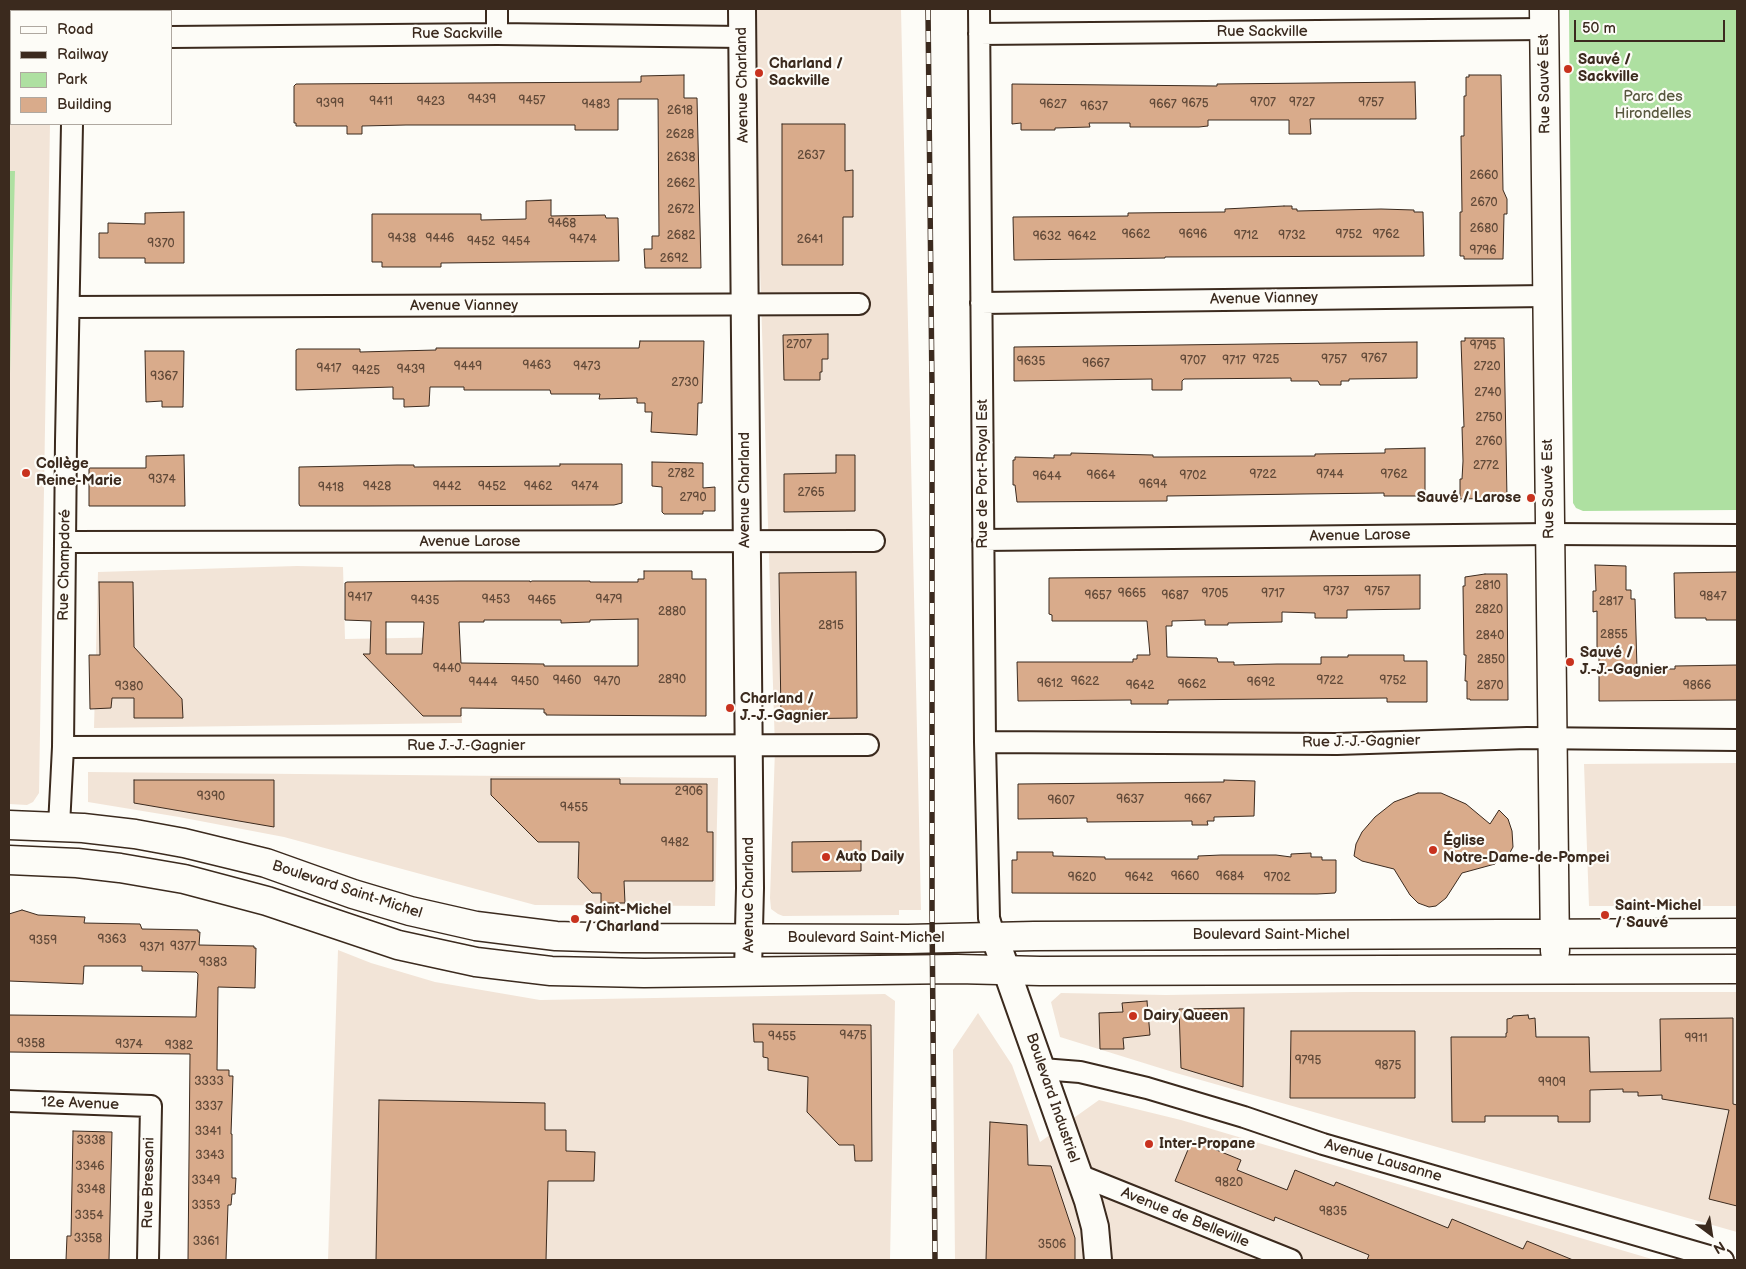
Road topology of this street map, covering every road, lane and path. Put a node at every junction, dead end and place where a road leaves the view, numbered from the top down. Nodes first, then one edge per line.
1 (497, 9) edge
2 (742, 9) edge
3 (979, 9) edge
4 (1544, 19) edge
5 (497, 34) junction
6 (979, 34) junction
7 (172, 37) edge
8 (742, 37) junction
9 (72, 125) edge
10 (1547, 296) junction
11 (982, 303) junction
12 (745, 304) junction
13 (859, 304) dead end
14 (69, 307) junction
15 (1550, 534) junction
16 (1737, 535) edge
17 (983, 540) junction
18 (746, 541) junction
19 (874, 541) dead end
20 (65, 542) junction
21 (1552, 738) junction
22 (1737, 740) edge
23 (985, 742) junction
24 (748, 745) junction
25 (868, 745) dead end
26 (63, 747) junction
27 (9, 825) edge
28 (59, 826) junction
29 (9, 860) edge
30 (1555, 933) junction
31 (1737, 933) edge
32 (749, 938) junction
33 (995, 938) junction
34 (1737, 969) edge
35 (1007, 970) junction
36 (1555, 970) junction
37 (748, 971) junction
38 (1042, 1069) junction
39 (9, 1102) edge
40 (151, 1106) joint
41 (1079, 1175) junction
42 (148, 1260) edge
43 (1098, 1260) edge
44 (1291, 1260) edge
45 (1723, 1260) edge

1 - 5 street
2 - 8 street, Avenue Charland
3 - 6 street, Rue de Port-Royal Est
4 - 6 street, Rue Sackville
4 - 10 main road, Rue Sauvé Est
5 - 7 street, Rue Sackville
5 - 8 street, Rue Sackville
6 - 11 street, Rue de Port-Royal Est
8 - 12 street, Avenue Charland
9 - 14 street, Rue Champdoré
10 - 11 street, Avenue Vianney
10 - 15 main road, Rue Sauvé Est
11 - 17 street, Rue de Port-Royal Est
12 - 13 street, Avenue Vianney
12 - 14 street, Avenue Vianney
12 - 18 street, Avenue Charland
14 - 20 street, Rue Champdoré
15 - 16 street, Avenue Larose
15 - 17 street, Avenue Larose
15 - 21 main road, Rue Sauvé Est
17 - 23 street, Rue de Port-Royal Est
18 - 19 street, Avenue Larose
18 - 20 street, Avenue Larose
18 - 24 street, Avenue Charland
20 - 26 street, Rue Champdoré
21 - 22 street, Rue J.-J.-Gagnier
21 - 23 street, Rue J.-J.-Gagnier
21 - 30 main road, Rue Sauvé Est
23 - 33 street, Rue de Port-Royal Est
24 - 25 street, Rue J.-J.-Gagnier
24 - 26 street, Rue J.-J.-Gagnier
24 - 32 street, Avenue Charland
26 - 28 street, Rue Champdoré
27 - 28 main road, Boulevard Saint-Michel
28 - 32 main road, Boulevard Saint-Michel
29 - 37 main road, Boulevard Saint-Michel
30 - 31 main road, Boulevard Saint-Michel
30 - 33 main road, Boulevard Saint-Michel
30 - 36 main road, Rue Sauvé Est
32 - 33 main road, Boulevard Saint-Michel
32 - 37 street, Avenue Charland
33 - 35 street, Boulevard Industriel
34 - 36 main road, Boulevard Saint-Michel
35 - 36 main road, Boulevard Saint-Michel
35 - 37 main road, Boulevard Saint-Michel
35 - 38 street, Boulevard Industriel
38 - 41 street, Boulevard Industriel
38 - 45 street, Avenue Lausanne
39 - 40 street, 12e Avenue
40 - 42 street, Rue Bressani
41 - 43 street, Boulevard Industriel
41 - 44 street, Avenue de Belleville

